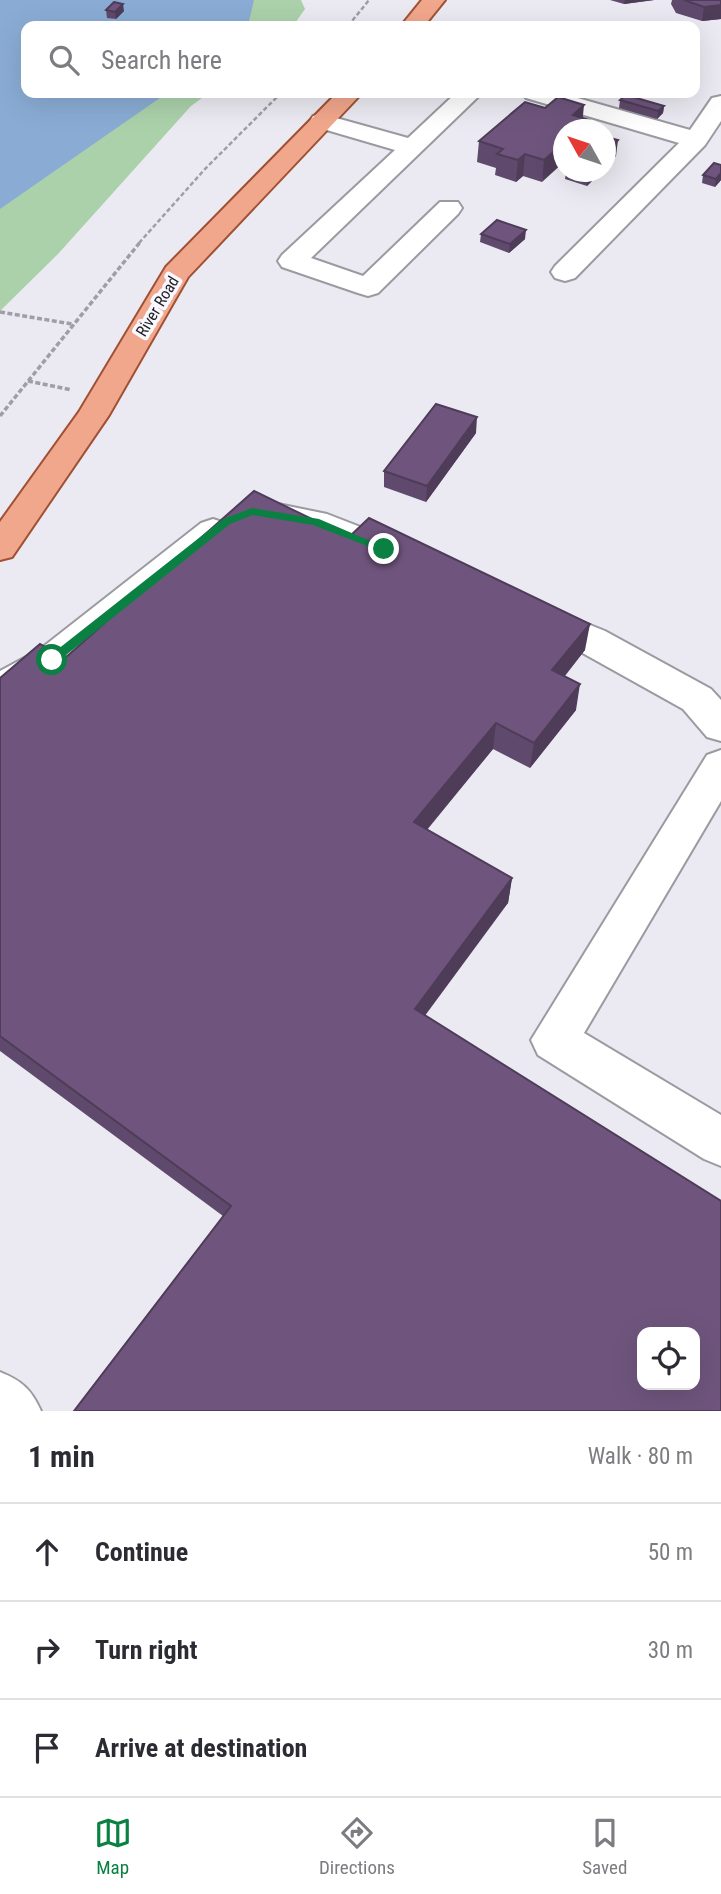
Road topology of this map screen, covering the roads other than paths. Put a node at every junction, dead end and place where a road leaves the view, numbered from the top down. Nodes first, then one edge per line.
1 (434, 0) edge
2 (416, 21) edge
3 (345, 98) edge
4 (465, 98) edge
5 (552, 98) edge
6 (708, 111) edge
7 (323, 121) junction
8 (696, 140) junction
9 (412, 147) junction
10 (449, 208) dead end
11 (565, 272) dead end
12 (0, 548) edge
13 (433, 570) edge
14 (506, 603) edge
15 (0, 689) edge
16 (721, 726) edge
17 (721, 766) edge
18 (721, 1142) edge
19 (0, 1399) edge
20 (13, 1411) edge

1 - 2 main road
3 - 7 main road, River Road
4 - 9 lane
5 - 8 lane
6 - 8 lane
7 - 9 lane
7 - 12 main road, River Road
8 - 11 lane
9 - 10 lane
13 - 15 lane
14 - 16 lane
17 - 18 lane
19 - 20 lane

